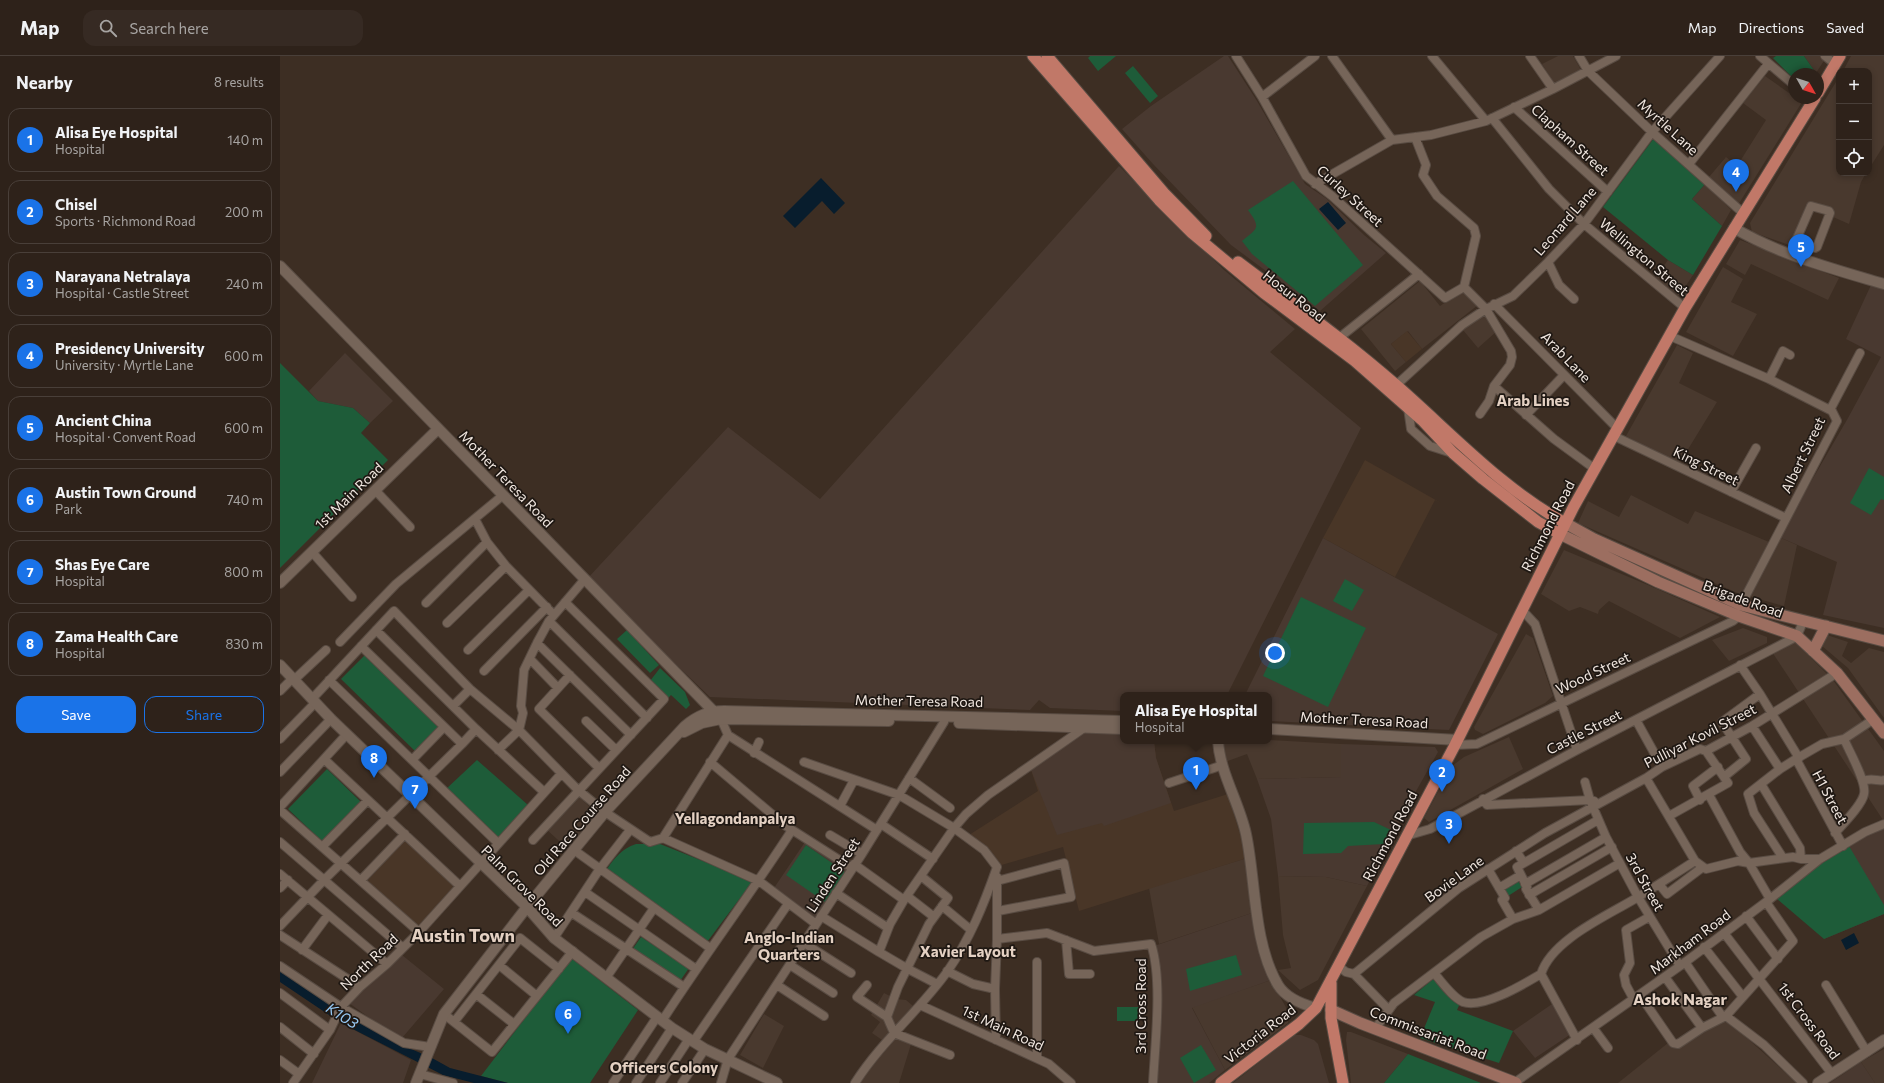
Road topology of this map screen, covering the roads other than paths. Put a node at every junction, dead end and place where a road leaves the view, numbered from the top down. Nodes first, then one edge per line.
1 (1033, 56) edge
2 (1048, 56) edge
3 (1236, 56) edge
4 (1314, 56) edge
5 (1332, 56) edge
6 (1432, 56) edge
7 (1530, 56) edge
8 (1579, 56) edge
9 (1616, 56) edge
10 (1720, 56) edge
11 (1760, 56) edge
12 (1825, 56) edge
13 (1837, 60) edge
14 (1768, 64) junction
15 (1588, 71) junction
16 (1788, 80) edge
17 (1824, 81) edge
18 (1553, 89) junction
19 (1262, 97) junction
20 (1810, 104) edge
21 (1514, 107) junction
22 (1489, 119) junction
23 (1652, 132) junction
24 (1415, 137) junction
25 (1392, 140) junction
26 (1690, 164) junction
27 (1315, 184) junction
28 (1608, 192) junction
29 (1743, 214) junction
30 (1584, 224) junction
31 (1734, 228) junction
32 (1795, 244) junction
33 (1790, 254) junction
34 (1548, 262) junction
35 (280, 266) edge
36 (1419, 274) junction
37 (1884, 284) edge
38 (1464, 287) junction
39 (1574, 299) dead end
40 (1494, 304) junction
41 (1685, 308) junction
42 (1486, 309) junction
43 (1505, 315) junction
44 (1494, 323) junction
45 (1670, 336) junction
46 (1339, 338) junction
47 (1860, 353) dead end
48 (1790, 355) dead end
49 (1564, 375) junction
50 (1769, 379) junction
51 (1396, 384) junction
52 (1494, 386) junction
53 (1830, 410) junction
54 (1480, 414) dead end
55 (1526, 415) junction
56 (438, 429) junction
57 (1616, 432) junction
58 (1756, 448) dead end
59 (1595, 469) junction
60 (375, 490) junction
61 (1732, 492) junction
62 (502, 496) junction
63 (1573, 508) junction
64 (1546, 512) junction
65 (1786, 518) junction
66 (475, 519) junction
67 (1565, 524) junction
68 (410, 527) dead end
69 (1560, 534) junction
70 (487, 542) junction
71 (312, 552) junction
72 (506, 566) junction
73 (584, 580) junction
74 (280, 583) edge
75 (529, 590) junction
76 (352, 597) dead end
77 (565, 602) junction
78 (426, 603) dead end
79 (546, 608) junction
80 (1522, 610) junction
81 (1740, 610) junction
82 (552, 618) junction
83 (1804, 622) junction
84 (446, 623) dead end
85 (1826, 626) junction
86 (1779, 629) junction
87 (376, 630) junction
88 (1798, 636) junction
89 (1884, 641) edge
90 (340, 642) dead end
91 (537, 644) junction
92 (361, 646) junction
93 (1773, 648) junction
94 (326, 650) dead end
95 (468, 650) dead end
96 (1812, 651) junction
97 (530, 659) junction
98 (280, 665) edge
99 (1740, 665) junction
100 (484, 671) dead end
101 (1837, 673) junction
102 (570, 675) junction
103 (294, 678) junction
104 (329, 680) junction
105 (558, 688) junction
106 (470, 689) junction
107 (280, 691) edge
108 (1760, 694) junction
109 (314, 701) junction
110 (1561, 703) junction
111 (453, 706) junction
112 (713, 711) junction
113 (1772, 714) junction
114 (331, 718) junction
115 (647, 718) junction
116 (721, 719) junction
117 (944, 719) junction
118 (1874, 719) junction
119 (1636, 720) junction
120 (586, 721) dead end
121 (1120, 721) edge
122 (444, 726) junction
123 (1752, 726) junction
124 (1084, 728) junction
125 (476, 729) junction
126 (1120, 729) edge
127 (1272, 729) edge
128 (519, 730) junction
129 (347, 734) junction
130 (1884, 734) edge
131 (631, 735) junction
132 (728, 735) junction
133 (1272, 735) edge
134 (1731, 738) junction
135 (280, 739) edge
136 (1844, 739) junction
137 (671, 742) junction
138 (759, 742) dead end
139 (1456, 743) junction
140 (462, 744) junction
141 (1219, 744) edge
142 (498, 750) junction
143 (616, 750) junction
144 (1577, 750) junction
145 (1706, 751) junction
146 (754, 753) junction
147 (1797, 758) junction
148 (324, 759) junction
149 (413, 760) junction
150 (710, 762) junction
151 (804, 762) dead end
152 (1223, 765) junction
153 (1662, 767) junction
154 (1718, 767) junction
155 (599, 768) junction
156 (1780, 769) junction
157 (280, 772) edge
158 (561, 774) junction
159 (1725, 776) junction
160 (429, 777) junction
161 (909, 778) junction
162 (1646, 778) junction
163 (854, 780) junction
164 (1884, 780) edge
165 (1863, 781) junction
166 (1585, 782) dead end
167 (1170, 783) dead end
168 (1761, 784) junction
169 (578, 790) junction
170 (544, 792) junction
171 (899, 795) junction
172 (1709, 795) junction
173 (410, 796) junction
174 (1484, 799) junction
175 (368, 800) junction
176 (1700, 800) junction
177 (1592, 804) junction
178 (840, 806) junction
179 (280, 808) edge
180 (950, 808) dead end
181 (606, 812) junction
182 (1669, 816) junction
183 (388, 818) junction
184 (1598, 820) junction
185 (1884, 824) edge
186 (879, 827) junction
187 (954, 828) junction
188 (630, 830) junction
189 (792, 830) junction
190 (1835, 833) junction
191 (405, 834) junction
192 (830, 835) dead end
193 (1406, 836) junction
194 (663, 838) junction
195 (1606, 838) junction
196 (533, 840) dead end
197 (280, 842) edge
198 (498, 843) junction
199 (323, 846) junction
200 (1843, 846) junction
201 (1612, 847) junction
202 (574, 850) junction
203 (1516, 851) junction
204 (862, 854) junction
205 (1783, 858) junction
206 (933, 859) junction
207 (1801, 859) junction
208 (1820, 859) junction
209 (1695, 861) junction
210 (342, 863) junction
211 (1524, 863) junction
212 (1620, 863) junction
213 (1748, 863) junction
214 (480, 864) junction
215 (853, 866) junction
216 (997, 867) junction
217 (1703, 867) junction
218 (599, 870) junction
219 (1488, 870) junction
220 (280, 874) edge
221 (1521, 875) junction
222 (921, 876) junction
223 (288, 880) junction
224 (324, 880) junction
225 (362, 880) junction
226 (759, 881) junction
227 (998, 881) junction
228 (1525, 884) junction
229 (1659, 884) junction
230 (460, 886) junction
231 (280, 888) edge
232 (1499, 888) junction
233 (585, 892) junction
234 (836, 893) junction
235 (1529, 895) junction
236 (307, 897) junction
237 (1638, 897) junction
238 (905, 898) junction
239 (1768, 901) junction
240 (788, 904) junction
241 (942, 906) junction
242 (527, 907) junction
243 (654, 908) junction
244 (1539, 910) junction
245 (998, 911) junction
246 (572, 913) junction
247 (328, 915) junction
248 (821, 916) junction
249 (1746, 916) junction
250 (934, 917) junction
251 (1649, 917) junction
252 (1513, 919) junction
253 (816, 924) junction
254 (280, 926) edge
255 (888, 928) junction
256 (640, 929) junction
257 (971, 930) junction
258 (419, 932) junction
259 (1724, 933) junction
260 (280, 935) edge
261 (554, 938) junction
262 (997, 939) junction
263 (1066, 940) junction
264 (804, 942) junction
265 (1704, 947) junction
266 (403, 948) junction
267 (710, 948) junction
268 (626, 949) junction
269 (302, 950) junction
270 (573, 952) junction
271 (879, 952) junction
272 (1778, 958) junction
273 (1037, 962) dead end
274 (387, 964) junction
275 (790, 964) junction
276 (1683, 964) junction
277 (499, 965) junction
278 (280, 966) edge
279 (1338, 966) junction
280 (559, 969) junction
281 (696, 969) junction
282 (908, 969) junction
283 (947, 971) junction
284 (851, 973) dead end
285 (1434, 973) junction
286 (1090, 974) dead end
287 (1354, 974) junction
288 (1542, 974) junction
289 (1665, 977) junction
290 (606, 978) junction
291 (1331, 980) junction
292 (1762, 981) junction
293 (937, 984) junction
294 (777, 985) junction
295 (867, 985) dead end
296 (1826, 985) dead end
297 (360, 987) junction
298 (684, 987) junction
299 (995, 989) junction
300 (280, 993) edge
301 (833, 993) dead end
302 (476, 994) junction
303 (537, 996) junction
304 (1637, 997) junction
305 (1743, 997) junction
306 (920, 1005) junction
307 (341, 1007) junction
308 (1316, 1008) junction
309 (1389, 1010) junction
310 (444, 1014) junction
311 (1331, 1014) junction
312 (824, 1016) dead end
313 (1724, 1016) junction
314 (887, 1017) junction
315 (660, 1019) junction
316 (454, 1022) junction
317 (514, 1024) junction
318 (280, 1027) edge
319 (672, 1028) junction
320 (1594, 1028) junction
321 (1702, 1028) junction
322 (1375, 1029) junction
323 (330, 1030) junction
324 (894, 1033) junction
325 (691, 1040) junction
326 (996, 1040) junction
327 (1577, 1040) junction
328 (1884, 1040) edge
329 (1608, 1048) dead end
330 (705, 1049) junction
331 (429, 1051) junction
332 (1868, 1052) junction
333 (314, 1054) junction
334 (950, 1055) dead end
335 (1037, 1058) junction
336 (728, 1059) junction
337 (280, 1060) edge
338 (299, 1074) junction
339 (1832, 1074) junction
340 (420, 1075) edge
341 (292, 1083) edge
342 (453, 1083) edge
343 (614, 1083) edge
344 (636, 1083) edge
345 (660, 1083) edge
346 (682, 1083) edge
347 (721, 1083) edge
348 (777, 1083) edge
349 (855, 1083) edge
350 (1071, 1083) edge
351 (1153, 1083) edge
352 (1221, 1083) edge
353 (1343, 1083) edge
354 (1496, 1083) edge
355 (1514, 1083) edge
356 (1803, 1083) edge
357 (1818, 1083) edge

1 - 51 main road, Hosur Road
2 - 46 main road, Hosur Road
3 - 19 street, Curley Street
4 - 19 street
5 - 25 street
6 - 22 street, Wellington Street
7 - 18 street
8 - 15 street, Myrtle Lane
9 - 15 street
10 - 23 street, Leonard Lane
11 - 14 street
12 - 13 street
13 - 17 main road, Richmond Road
14 - 16 street
14 - 26 street
15 - 18 street
15 - 23 street, Myrtle Lane
18 - 21 street
19 - 27 street, Curley Street
20 - 29 main road, Richmond Road
21 - 22 street
21 - 28 street, Clapham Street
22 - 24 street
22 - 30 street, Wellington Street
23 - 26 street, Myrtle Lane
23 - 28 street, Leonard Lane
24 - 25 street
24 - 38 street
25 - 27 street
26 - 29 street, Myrtle Lane
27 - 36 street, Curley Street
28 - 30 street, Leonard Lane
29 - 31 main road, Richmond Road
30 - 34 street, Leonard Lane
30 - 41 street, Wellington Street
31 - 33 street
31 - 41 main road, Richmond Road
32 - 32 street
32 - 33 street
33 - 37 street
34 - 39 street
34 - 40 street, Leonard Lane
35 - 56 street, Mother Teresa Road
36 - 38 street, Curley Street
36 - 46 street
38 - 42 street
40 - 42 street, Leonard Lane
40 - 43 street, Arab Lane
41 - 45 main road, Richmond Road
42 - 44 street
42 - 51 street, Leonard Lane
43 - 44 street
43 - 49 street, Arab Lane
44 - 52 street
45 - 50 street, Albert Street
45 - 57 main road, Richmond Road
46 - 51 main road, Hosur Road
47 - 53 street
48 - 50 street
49 - 55 street
49 - 57 street, Arab Lane
50 - 53 street, Albert Street
51 - 64 main road, Hosur Road
51 - 69 main road, Hosur Road
52 - 54 street
52 - 55 street
53 - 65 street, Albert Street
55 - 59 street
56 - 60 street, 1st Main Road
56 - 62 street, Mother Teresa Road
57 - 59 main road, Richmond Road
57 - 61 street, King Street
58 - 61 street
59 - 63 main road, Richmond Road
60 - 68 street
60 - 71 street, 1st Main Road
61 - 65 street, King Street
62 - 66 street
62 - 73 street, Mother Teresa Road
63 - 64 main road
63 - 67 main road, Richmond Road
64 - 67 main road, Hosur Road
65 - 81 street, Albert Street
66 - 70 street
66 - 90 street
67 - 69 main road, Richmond Road
67 - 81 main road, Brigade Road
69 - 80 main road, Richmond Road
69 - 81 main road, Brigade Road
70 - 72 street
70 - 78 street
71 - 74 street, 1st Main Road
71 - 76 street
72 - 75 street
72 - 84 street
73 - 77 street
73 - 112 street, Mother Teresa Road
75 - 79 street
75 - 95 street
77 - 82 street
77 - 115 street
79 - 82 street
79 - 100 street
80 - 110 street
80 - 139 main road, Richmond Road
81 - 83 main road, Brigade Road
81 - 86 main road, Brigade Road
81 - 110 street, Wood Street
82 - 91 street
82 - 115 street
83 - 85 main road, Brigade Road
83 - 88 street
85 - 89 main road, Brigade Road
85 - 96 main road
86 - 88 main road, Brigade Road
86 - 93 street
87 - 92 street
87 - 106 street
87 - 111 street
88 - 93 street, Castle Street
88 - 96 main road, Brigade Road
91 - 97 street
91 - 102 street
92 - 104 street
92 - 122 street
93 - 99 street, Castle Street
94 - 103 street
96 - 101 main road, Brigade Road
97 - 105 street
97 - 128 street
98 - 103 street, Palm Grove Road
99 - 108 street, H1 Street
99 - 119 street, Castle Street
101 - 113 street, Pulliyar Kovil Street
101 - 118 main road, Brigade Road
102 - 105 street
102 - 131 street
103 - 107 street
103 - 109 street, Palm Grove Road
104 - 109 street
104 - 149 street
105 - 155 street
106 - 111 street
106 - 128 street
108 - 113 street, H1 Street
108 - 134 street
109 - 114 street, Palm Grove Road
109 - 135 street
110 - 139 street, Wood Street
110 - 144 street
111 - 125 street
112 - 116 street, Mother Teresa Road
112 - 117 street, Mother Teresa Road
112 - 137 street, Mother Teresa Road
113 - 123 street, Pulliyar Kovil Street
113 - 147 street, H1 Street
114 - 129 street, Palm Grove Road
114 - 157 street
115 - 131 street
116 - 117 street, Mother Teresa Road
116 - 132 street
116 - 137 street, Mother Teresa Road
117 - 121 street, Mother Teresa Road
117 - 124 street, Mother Teresa Road
117 - 161 street, Linden Street
118 - 130 main road, Brigade Road
118 - 136 street
119 - 144 street, Castle Street
119 - 153 street
120 - 143 street
122 - 140 street
122 - 149 street
123 - 134 street, Pulliyar Kovil Street
123 - 156 street
124 - 126 street, Mother Teresa Road
124 - 187 street
125 - 140 street
125 - 142 street
127 - 139 street, Mother Teresa Road
128 - 142 street
128 - 158 street
129 - 148 street
129 - 173 street, Palm Grove Road
131 - 143 street
132 - 146 street
132 - 150 street
133 - 139 street, Mother Teresa Road
134 - 145 street, Pulliyar Kovil Street
134 - 159 street
136 - 147 street
136 - 165 street
137 - 181 street, Old Race Course Road
138 - 146 street
139 - 193 main road, Richmond Road
140 - 160 street
141 - 152 street
142 - 170 street
143 - 155 street
144 - 174 street, Castle Street
145 - 153 street, Pulliyar Kovil Street
145 - 154 street
146 - 178 street
147 - 156 street
147 - 190 street, H1 Street
148 - 175 street
148 - 179 street
149 - 160 street
150 - 189 street
150 - 194 street
151 - 163 street
152 - 167 street
152 - 308 street
153 - 162 street, Pulliyar Kovil Street
154 - 159 street
154 - 176 street
155 - 169 street
156 - 168 street
158 - 169 street
158 - 170 street, North Road
159 - 172 street
160 - 173 street
160 - 198 street
161 - 171 street, Linden Street
161 - 180 street
162 - 177 street, Pulliyar Kovil Street
162 - 182 street
163 - 171 street
163 - 178 street
164 - 165 street
165 - 190 street
166 - 177 street, 3rd Street
168 - 205 street
168 - 207 street
169 - 181 street
169 - 196 street
170 - 198 street, North Road
171 - 186 street, Linden Street
171 - 187 street
172 - 176 street
172 - 213 street
173 - 183 street
173 - 214 street, Palm Grove Road
174 - 177 street
174 - 193 street, Castle Street
175 - 183 street
175 - 199 street
176 - 182 street
177 - 184 street, 3rd Street
177 - 203 street, Bovie Lane
178 - 186 street
179 - 199 street
181 - 188 street
181 - 202 street, Old Race Course Road
182 - 209 street
183 - 191 street
183 - 210 street
184 - 195 street, 3rd Street
184 - 211 street
185 - 200 street, Markham Road
186 - 204 street, Linden Street
186 - 206 street
187 - 206 street
187 - 216 street
188 - 194 street
188 - 218 street
189 - 215 street
189 - 226 street
190 - 200 street, H1 Street
191 - 225 street
191 - 230 street
192 - 204 street
193 - 279 main road, Richmond Road
194 - 226 street
195 - 201 street, 3rd Street
195 - 228 street
197 - 224 street
198 - 214 street, North Road
199 - 210 street
200 - 208 street, Markham Road
201 - 212 street, 3rd Street
201 - 235 street
202 - 218 street
202 - 242 street, Old Race Course Road
203 - 211 street
203 - 219 street, Bovie Lane
204 - 215 street, Linden Street
205 - 207 street
205 - 213 street
206 - 222 street
207 - 208 street
208 - 239 street, Markham Road
209 - 217 street
209 - 229 street
210 - 224 street
210 - 225 street
211 - 221 street
212 - 237 street, 3rd Street
212 - 244 street
213 - 217 street
213 - 239 street
214 - 230 street, North Road
214 - 242 street, Palm Grove Road
215 - 234 street, Linden Street
215 - 238 street
216 - 227 street
216 - 257 street
217 - 229 street
218 - 233 street
218 - 243 street
219 - 232 street
219 - 287 street, Bovie Lane
220 - 223 street
221 - 228 street
221 - 232 street
222 - 238 street
222 - 241 street
223 - 231 street
223 - 236 street
224 - 236 street
224 - 266 street
225 - 258 street
226 - 240 street
226 - 267 street
227 - 245 street
227 - 245 street
228 - 235 street
229 - 237 street
230 - 258 street, North Road
232 - 252 street
233 - 246 street
233 - 256 street
234 - 248 street, Linden Street
234 - 255 street
235 - 244 street
236 - 247 street
236 - 254 street
237 - 251 street, 3rd Street
237 - 288 street
238 - 250 street
238 - 255 street
239 - 249 street, Markham Road
239 - 272 street, 1st Cross Road
240 - 253 street
240 - 325 street
241 - 250 street
241 - 257 street
242 - 261 street, Palm Grove Road
242 - 310 street, Old Race Course Road
243 - 256 street
243 - 267 street
244 - 252 street
245 - 262 street
246 - 261 street
246 - 268 street
247 - 269 street
247 - 274 street
248 - 253 street, Linden Street
248 - 271 street
249 - 259 street, Markham Road
249 - 272 street
250 - 282 street
251 - 276 street, 3rd Street
251 - 304 street
252 - 285 street
253 - 264 street, Linden Street
255 - 271 street
256 - 268 street
256 - 281 street
257 - 283 street
258 - 266 street, North Road
259 - 265 street, Markham Road
259 - 292 street
260 - 269 street
261 - 270 street, Palm Grove Road
262 - 263 street, 3rd Cross Road
262 - 299 street
263 - 286 street
263 - 351 street, 3rd Cross Road
264 - 275 street, Linden Street
264 - 284 street
265 - 276 street, Markham Road
265 - 305 street
266 - 274 street, North Road
267 - 281 street
268 - 290 street
268 - 298 street
269 - 297 street
270 - 280 street
270 - 290 street, Palm Grove Road
271 - 282 street
272 - 292 street, 1st Cross Road
273 - 335 street
274 - 297 street, North Road
275 - 294 street, Linden Street
275 - 301 street
276 - 289 street, Markham Road
276 - 313 street, 3rd Street
277 - 280 street
277 - 302 street
277 - 303 street
278 - 307 street
279 - 287 street
279 - 291 main road, Richmond Road
280 - 303 street
281 - 298 street
282 - 293 street
282 - 314 street
283 - 293 street
283 - 299 street
285 - 288 street
285 - 309 street
287 - 309 street
288 - 327 street
289 - 304 street, Markham Road
289 - 321 street
290 - 315 street, Palm Grove Road
291 - 308 main road, Richmond Road
291 - 311 main road, Richmond Road
292 - 305 street, 1st Cross Road
292 - 339 street, 1st Cross Road
293 - 306 street
294 - 312 street
294 - 336 street, Linden Street
295 - 314 street
296 - 332 street
297 - 307 street, North Road
298 - 315 street
299 - 326 street
300 - 323 street
302 - 316 street
302 - 317 street
303 - 317 street
304 - 320 street, Markham Road
304 - 321 street, 1st Cross Road
305 - 313 street, 1st Cross Road
306 - 324 street
306 - 326 street, 1st Main Road
307 - 323 street, North Road
307 - 331 street
308 - 311 main road, Commissariat Road
308 - 352 main road, Victoria Road
309 - 322 street
310 - 316 street
310 - 331 street, Old Race Course Road
311 - 322 main road, Commissariat Road
311 - 353 main road, Richmond Road
311 - 354 main road, Commissariat Road
313 - 321 street, 1st Cross Road
313 - 356 street, 3rd Street
314 - 324 street
315 - 319 street, Palm Grove Road
315 - 343 street
316 - 317 street
318 - 333 street
319 - 325 street, Palm Grove Road
319 - 344 street
320 - 327 street, Markham Road
320 - 329 street
322 - 355 main road, Commissariat Road
323 - 333 street, North Road
324 - 334 street
324 - 349 street
325 - 330 street, Palm Grove Road
325 - 345 street
326 - 335 street, 1st Main Road
327 - 355 street, Markham Road
328 - 332 street
330 - 336 street, Palm Grove Road
330 - 346 street
331 - 340 street, Old Race Course Road
332 - 339 street
333 - 338 street, North Road
335 - 350 street, 1st Main Road
336 - 347 street, Linden Street
336 - 348 street, Palm Grove Road
337 - 338 street
338 - 341 street, North Road
339 - 357 street
340 - 342 street

